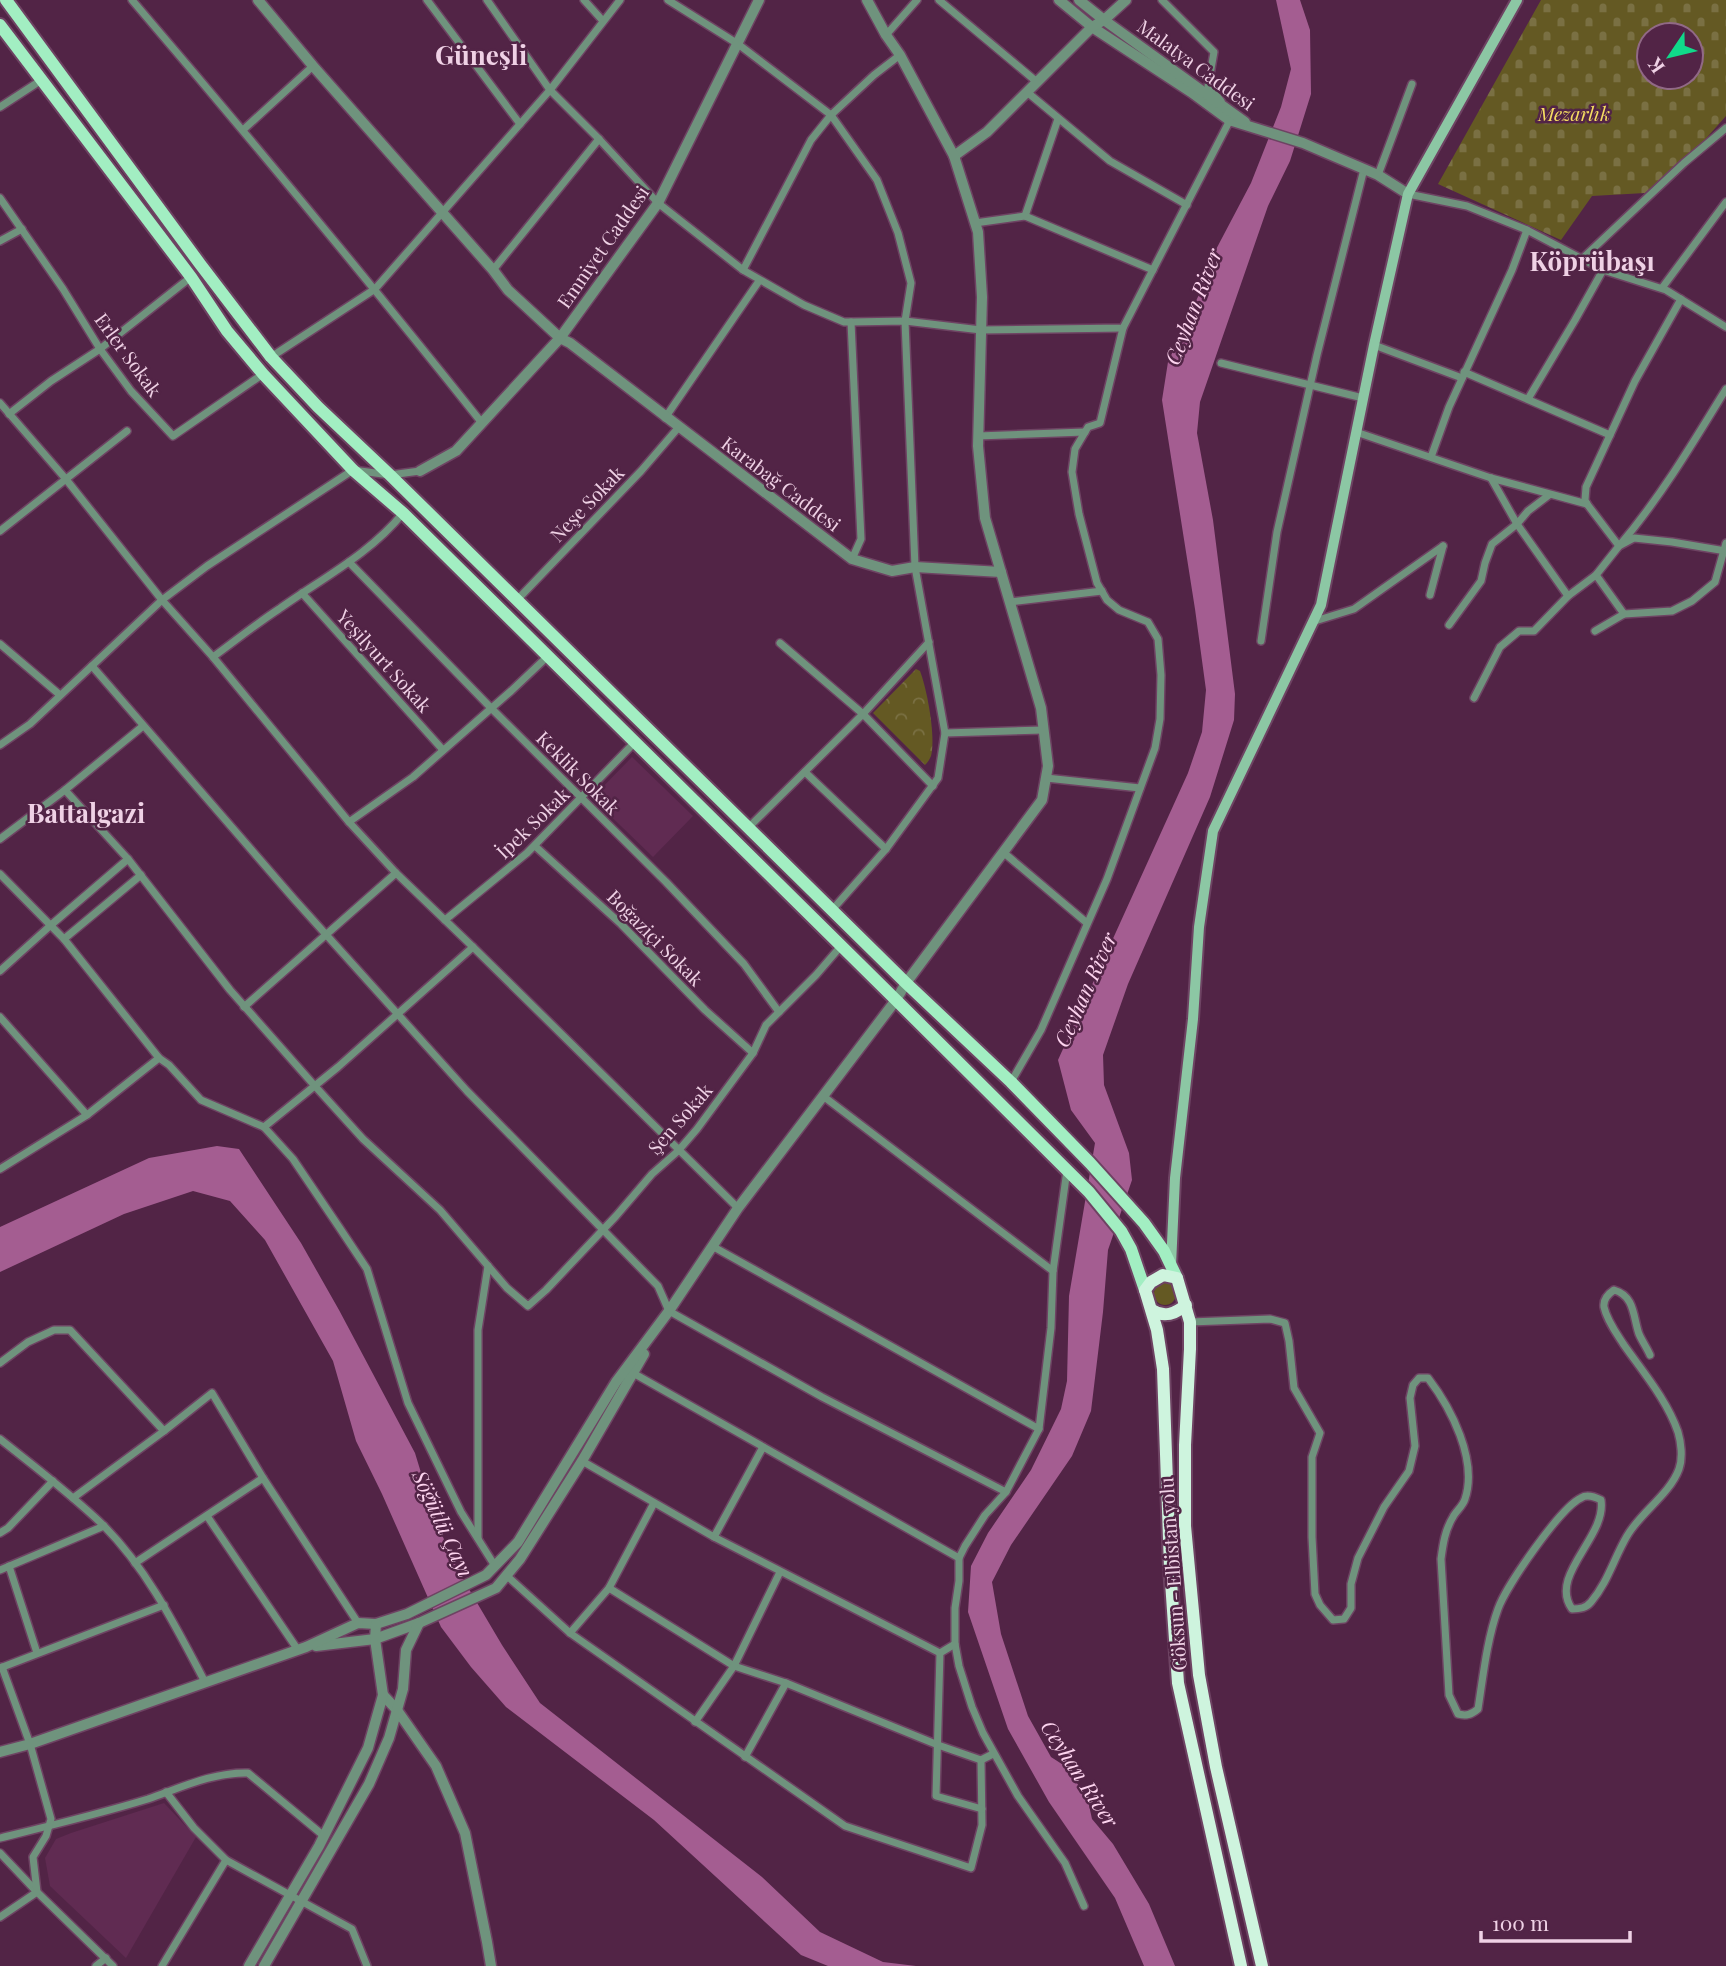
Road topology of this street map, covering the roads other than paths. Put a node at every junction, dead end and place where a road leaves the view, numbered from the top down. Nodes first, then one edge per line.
1 (6, 0) edge
2 (132, 0) edge
3 (258, 0) edge
4 (427, 0) edge
5 (486, 0) edge
6 (584, 0) edge
7 (620, 0) edge
8 (668, 0) edge
9 (759, 0) edge
10 (867, 0) edge
11 (917, 0) edge
12 (939, 0) edge
13 (1059, 0) edge
14 (1079, 0) edge
15 (1126, 0) edge
16 (1162, 0) edge
17 (1517, 0) edge
18 (1104, 20) junction
19 (603, 21) junction
20 (0, 25) edge
21 (1092, 27) junction
22 (886, 35) junction
23 (738, 44) junction
24 (900, 55) junction
25 (313, 66) junction
26 (40, 81) junction
27 (1037, 82) junction
28 (1412, 84) dead end
29 (550, 90) junction
30 (1027, 92) junction
31 (0, 107) edge
32 (831, 115) junction
33 (1231, 117) junction
34 (1058, 119) junction
35 (520, 124) junction
36 (1726, 128) edge
37 (243, 130) junction
38 (599, 139) junction
39 (954, 156) junction
40 (1364, 169) junction
41 (1378, 174) junction
42 (1408, 194) junction
43 (0, 198) edge
44 (1726, 202) edge
45 (659, 203) junction
46 (1187, 205) junction
47 (443, 212) junction
48 (1025, 216) junction
49 (975, 223) junction
50 (22, 229) junction
51 (1527, 230) junction
52 (0, 241) edge
53 (1582, 259) junction
54 (493, 270) junction
55 (743, 270) junction
56 (1153, 270) junction
57 (1603, 270) junction
58 (191, 277) junction
59 (759, 281) junction
60 (1662, 288) junction
61 (375, 289) junction
62 (1681, 299) junction
63 (905, 321) junction
64 (850, 322) junction
65 (1726, 327) edge
66 (1123, 328) junction
67 (981, 330) junction
68 (565, 341) junction
69 (1374, 345) junction
70 (100, 349) junction
71 (271, 357) junction
72 (1221, 363) dead end
73 (263, 374) junction
74 (1463, 375) junction
75 (1311, 384) junction
76 (1726, 389) edge
77 (1363, 398) junction
78 (1528, 399) junction
79 (0, 402) edge
80 (9, 414) junction
81 (665, 418) junction
82 (482, 423) junction
83 (678, 428) junction
84 (127, 431) dead end
85 (1085, 432) junction
86 (1356, 432) junction
87 (1610, 435) junction
88 (978, 436) junction
89 (1432, 457) junction
90 (353, 470) junction
91 (420, 471) joint
92 (390, 475) junction
93 (65, 478) junction
94 (1491, 478) junction
95 (1549, 495) junction
96 (1587, 505) junction
97 (403, 513) junction
98 (1517, 524) junction
99 (0, 531) edge
100 (1619, 546) junction
101 (1725, 548) edge
102 (852, 559) junction
103 (349, 562) junction
104 (915, 567) junction
105 (1001, 572) junction
106 (1596, 575) junction
107 (1102, 591) junction
108 (302, 593) junction
109 (1430, 595) dead end
110 (1568, 596) junction
111 (162, 600) junction
112 (516, 601) junction
113 (1010, 602) junction
114 (1624, 614) junction
115 (1315, 621) junction
116 (1449, 625) dead end
117 (1595, 631) dead end
118 (1261, 641) dead end
119 (929, 642) junction
120 (780, 643) dead end
121 (0, 644) edge
122 (548, 656) junction
123 (213, 657) junction
124 (92, 666) junction
125 (60, 695) junction
126 (1474, 698) dead end
127 (491, 708) junction
128 (863, 714) junction
129 (143, 726) junction
130 (1043, 730) junction
131 (945, 733) junction
132 (635, 742) junction
133 (0, 745) edge
134 (443, 750) junction
135 (805, 772) junction
136 (1046, 778) junction
137 (933, 786) junction
138 (1140, 788) junction
139 (65, 790) junction
140 (582, 799) junction
141 (349, 822) junction
142 (748, 828) junction
143 (0, 839) edge
144 (534, 846) junction
145 (886, 849) junction
146 (1003, 852) junction
147 (128, 859) junction
148 (396, 873) junction
149 (0, 874) edge
150 (141, 875) junction
151 (832, 910) junction
152 (445, 920) junction
153 (1087, 923) junction
154 (51, 925) junction
155 (326, 935) junction
156 (64, 939) junction
157 (841, 946) junction
158 (473, 947) junction
159 (0, 971) edge
160 (906, 984) junction
161 (897, 1000) junction
162 (244, 1007) junction
163 (779, 1012) junction
164 (398, 1015) junction
165 (0, 1017) edge
166 (753, 1053) junction
167 (159, 1058) junction
168 (1011, 1082) junction
169 (314, 1085) junction
170 (823, 1096) junction
171 (87, 1115) junction
172 (264, 1127) junction
173 (678, 1151) junction
174 (0, 1170) edge
175 (1067, 1170) junction
176 (738, 1208) junction
177 (603, 1230) junction
178 (712, 1246) junction
179 (1171, 1265) junction
180 (488, 1266) junction
181 (1054, 1271) junction
182 (1177, 1278) junction
183 (1146, 1290) junction
184 (1186, 1305) junction
185 (1152, 1310) junction
186 (669, 1311) junction
187 (1190, 1322) junction
188 (1650, 1355) dead end
189 (0, 1363) edge
190 (633, 1373) junction
191 (1039, 1429) junction
192 (164, 1431) junction
193 (0, 1439) edge
194 (763, 1447) junction
195 (582, 1461) junction
196 (263, 1478) junction
197 (53, 1481) junction
198 (1006, 1492) junction
199 (73, 1499) junction
200 (654, 1503) junction
201 (207, 1516) junction
202 (104, 1526) junction
203 (0, 1533) edge
204 (713, 1537) junction
205 (478, 1539) junction
206 (959, 1558) junction
207 (135, 1563) junction
208 (9, 1566) junction
209 (495, 1566) junction
210 (0, 1570) edge
211 (780, 1572) junction
212 (506, 1575) junction
213 (609, 1588) junction
214 (164, 1605) junction
215 (358, 1623) junction
216 (419, 1623) junction
217 (376, 1624) junction
218 (570, 1633) junction
219 (375, 1639) junction
220 (955, 1644) junction
221 (302, 1648) junction
222 (37, 1653) junction
223 (940, 1653) junction
224 (734, 1666) junction
225 (1, 1667) edge
226 (205, 1682) junction
227 (786, 1683) junction
228 (383, 1695) junction
229 (397, 1710) junction
230 (695, 1722) junction
231 (30, 1744) junction
232 (938, 1745) junction
233 (0, 1752) edge
234 (993, 1754) junction
235 (745, 1756) junction
236 (981, 1760) junction
237 (166, 1792) junction
238 (982, 1809) junction
239 (48, 1826) junction
240 (324, 1836) junction
241 (0, 1838) edge
242 (0, 1853) edge
243 (226, 1860) junction
244 (37, 1892) junction
245 (290, 1896) junction
246 (302, 1901) junction
247 (1084, 1906) dead end
248 (0, 1917) edge
249 (106, 1958) junction
250 (96, 1966) edge
251 (113, 1966) edge
252 (162, 1966) edge
253 (249, 1966) edge
254 (264, 1966) edge
255 (367, 1966) edge
256 (491, 1966) edge
257 (1241, 1966) edge
258 (1262, 1966) edge

1 - 71 main road, Göksun - Elbistan yolu
2 - 37 street
3 - 25 street, Karabağ Caddesi
4 - 35 street
5 - 29 street
6 - 19 street
7 - 19 street
8 - 23 street
9 - 23 street, Emniyet Caddesi
10 - 22 street
11 - 22 street
12 - 27 street
13 - 21 street
14 - 18 street, Malatya Caddesi
15 - 18 street
16 - 33 street
17 - 42 main road
18 - 21 street
18 - 33 street, Malatya Caddesi
19 - 29 street
20 - 26 main road, Göksun - Elbistan yolu
21 - 27 street
21 - 33 street
22 - 24 street
23 - 32 street
23 - 45 street, Emniyet Caddesi
24 - 32 street
24 - 39 street
25 - 37 street
25 - 47 street, Karabağ Caddesi
26 - 31 street
26 - 58 main road, Göksun - Elbistan yolu
27 - 30 street
28 - 41 street
29 - 35 street
29 - 38 street
30 - 34 street
30 - 39 street
32 - 55 street
32 - 63 street
33 - 40 street
33 - 46 street
34 - 46 street
34 - 48 street
35 - 47 street
36 - 53 street
37 - 61 street
38 - 45 street
38 - 54 street
39 - 49 street
40 - 41 street
40 - 75 street
41 - 42 street
42 - 51 street
42 - 69 main road
43 - 50 street, Erler Sokak
44 - 60 street
45 - 55 street
45 - 68 street, Emniyet Caddesi
46 - 56 street
47 - 54 street, Karabağ Caddesi
47 - 61 street
48 - 49 street
48 - 56 street
49 - 67 street
50 - 52 street
50 - 70 street, Erler Sokak
51 - 53 street
51 - 74 street
53 - 57 street
54 - 68 street, Karabağ Caddesi
55 - 59 street
56 - 66 street
57 - 60 street
57 - 78 street
58 - 70 street
58 - 73 main road, Göksun - Elbistan yolu
59 - 64 street
59 - 81 street
60 - 62 street
61 - 71 street
61 - 82 street
62 - 65 street
62 - 87 street
63 - 64 street
63 - 67 street
63 - 104 street
64 - 102 street
66 - 67 street
66 - 85 street
67 - 88 street
68 - 81 street, Karabağ Caddesi
68 - 82 street, Emniyet Caddesi
69 - 74 street
69 - 77 main road
70 - 73 street, Erler Sokak
70 - 80 street
71 - 92 main road, Göksun - Elbistan yolu
72 - 75 street
73 - 90 main road, Göksun - Elbistan yolu
74 - 78 street
74 - 89 street
75 - 77 street
75 - 118 street
76 - 100 street
77 - 86 main road
78 - 87 street
79 - 80 street
80 - 93 street
81 - 83 street, Karabağ Caddesi
82 - 91 street, Emniyet Caddesi
83 - 102 street, Karabağ Caddesi
83 - 112 street, Neşe Sokak
84 - 93 street
85 - 88 street
85 - 107 street
86 - 89 street
86 - 115 main road
87 - 96 street
88 - 105 street
89 - 94 street
90 - 92 street
90 - 97 main road, Göksun - Elbistan yolu
90 - 111 street
91 - 92 street
92 - 112 main road, Göksun - Elbistan yolu
93 - 99 street
93 - 111 street
94 - 95 street
94 - 98 street
95 - 96 street
95 - 98 street
96 - 100 street
97 - 103 street
97 - 122 main road, Göksun - Elbistan yolu
98 - 110 street
98 - 116 street
100 - 101 street
100 - 106 street
101 - 114 street
102 - 104 street, Karabağ Caddesi
103 - 108 street
103 - 127 street, Keklik Sokak
104 - 105 street, Karabağ Caddesi
104 - 119 street
105 - 113 street
106 - 110 street
106 - 114 street
107 - 113 street
107 - 138 street
108 - 123 street
108 - 134 street, Yeşilyurt Sokak
109 - 115 street
110 - 126 street
111 - 123 street
111 - 124 street
112 - 142 main road, Göksun - Elbistan yolu
113 - 130 street
114 - 117 street
115 - 179 main road
119 - 128 street
119 - 131 street
120 - 128 street
121 - 125 street
122 - 127 street
122 - 132 main road, Göksun - Elbistan yolu
123 - 141 street
124 - 125 street
124 - 129 street
125 - 133 street
127 - 134 street
127 - 140 street, Keklik Sokak
128 - 135 street
128 - 137 street
129 - 139 street
129 - 155 street
130 - 131 street
130 - 136 street
131 - 137 street
132 - 140 street, İpek Sokak
132 - 157 main road, Göksun - Elbistan yolu
134 - 141 street
135 - 142 street
135 - 145 street
136 - 138 street
136 - 146 street
137 - 145 street
138 - 153 street
139 - 143 street
139 - 147 street
140 - 144 street, İpek Sokak
140 - 163 street, Keklik Sokak
141 - 148 street
142 - 151 main road, Göksun - Elbistan yolu
144 - 152 street, İpek Sokak
144 - 166 street, Boğaziçi Sokak
145 - 151 street
146 - 153 street
146 - 160 street
147 - 150 street
147 - 154 street
148 - 152 street
148 - 155 street
149 - 154 street
150 - 156 street
150 - 162 street
151 - 160 main road, Göksun - Elbistan yolu
152 - 158 street
153 - 168 street
154 - 156 street
154 - 159 street
155 - 162 street
155 - 164 street
156 - 167 street
157 - 161 main road, Göksun - Elbistan yolu
157 - 163 street, Şen Sokak
158 - 164 street
158 - 173 street
160 - 161 street
160 - 168 main road, Göksun - Elbistan yolu
161 - 170 street
161 - 175 main road, Göksun - Elbistan yolu
162 - 169 street
163 - 166 street, Şen Sokak
164 - 169 street
164 - 177 street
165 - 171 street
166 - 173 street, Şen Sokak
167 - 171 street
167 - 172 street
168 - 179 main road, Göksun - Elbistan yolu
169 - 172 street
169 - 180 street
170 - 176 street
170 - 181 street
171 - 174 street
172 - 205 street
173 - 176 street
173 - 177 street, Şen Sokak
175 - 181 street
175 - 183 main road, Göksun - Elbistan yolu
176 - 178 street
177 - 180 street, Şen Sokak
177 - 186 street
178 - 186 street
178 - 191 street
179 - 182 main road, Göksun - Elbistan yolu
180 - 205 street
181 - 191 street
182 - 183 highway
182 - 184 highway, Göksun - Elbistan yolu
183 - 185 highway, Göksun - Elbistan yolu
184 - 185 highway
184 - 187 highway, Göksun - Elbistan yolu
185 - 257 highway, Göksun - Elbistan yolu
186 - 190 street
186 - 198 street
186 - 209 street
187 - 188 street
187 - 258 highway, Göksun - Elbistan yolu
189 - 192 street
190 - 194 street
190 - 195 street
191 - 198 street
192 - 196 street
192 - 199 street
193 - 197 street
194 - 204 street
194 - 206 street
195 - 200 street
195 - 212 street
196 - 201 street
196 - 215 street
197 - 199 street
197 - 203 street
198 - 206 street
199 - 202 street
200 - 204 street
200 - 213 street
201 - 207 street
201 - 221 street
202 - 207 street
202 - 208 street
204 - 211 street
205 - 209 street
206 - 220 street
207 - 214 street
208 - 210 street
208 - 222 street
209 - 217 street
211 - 223 street
211 - 224 street
212 - 216 street
212 - 218 street
213 - 218 street
213 - 224 street
214 - 222 street
214 - 226 street
215 - 217 street
215 - 221 street
216 - 219 street
216 - 229 street
217 - 219 street
218 - 230 street
219 - 221 street
219 - 228 street
220 - 223 street
220 - 234 street
221 - 226 street
222 - 225 street
223 - 232 street
224 - 227 street
224 - 230 street
225 - 231 street
226 - 231 street
227 - 232 street
227 - 235 street
228 - 229 street
228 - 240 street
229 - 246 street
229 - 256 street
230 - 235 street
231 - 233 street
231 - 239 street
232 - 236 street
232 - 238 street
234 - 236 street
234 - 247 street
235 - 238 street
236 - 238 street
237 - 239 street
237 - 240 street
237 - 243 street
239 - 241 street
239 - 244 street
240 - 245 street
242 - 244 street
243 - 245 street
243 - 252 street
244 - 248 street
244 - 249 street
245 - 246 street
245 - 253 street
246 - 254 street
246 - 255 street
249 - 250 street
249 - 251 street

